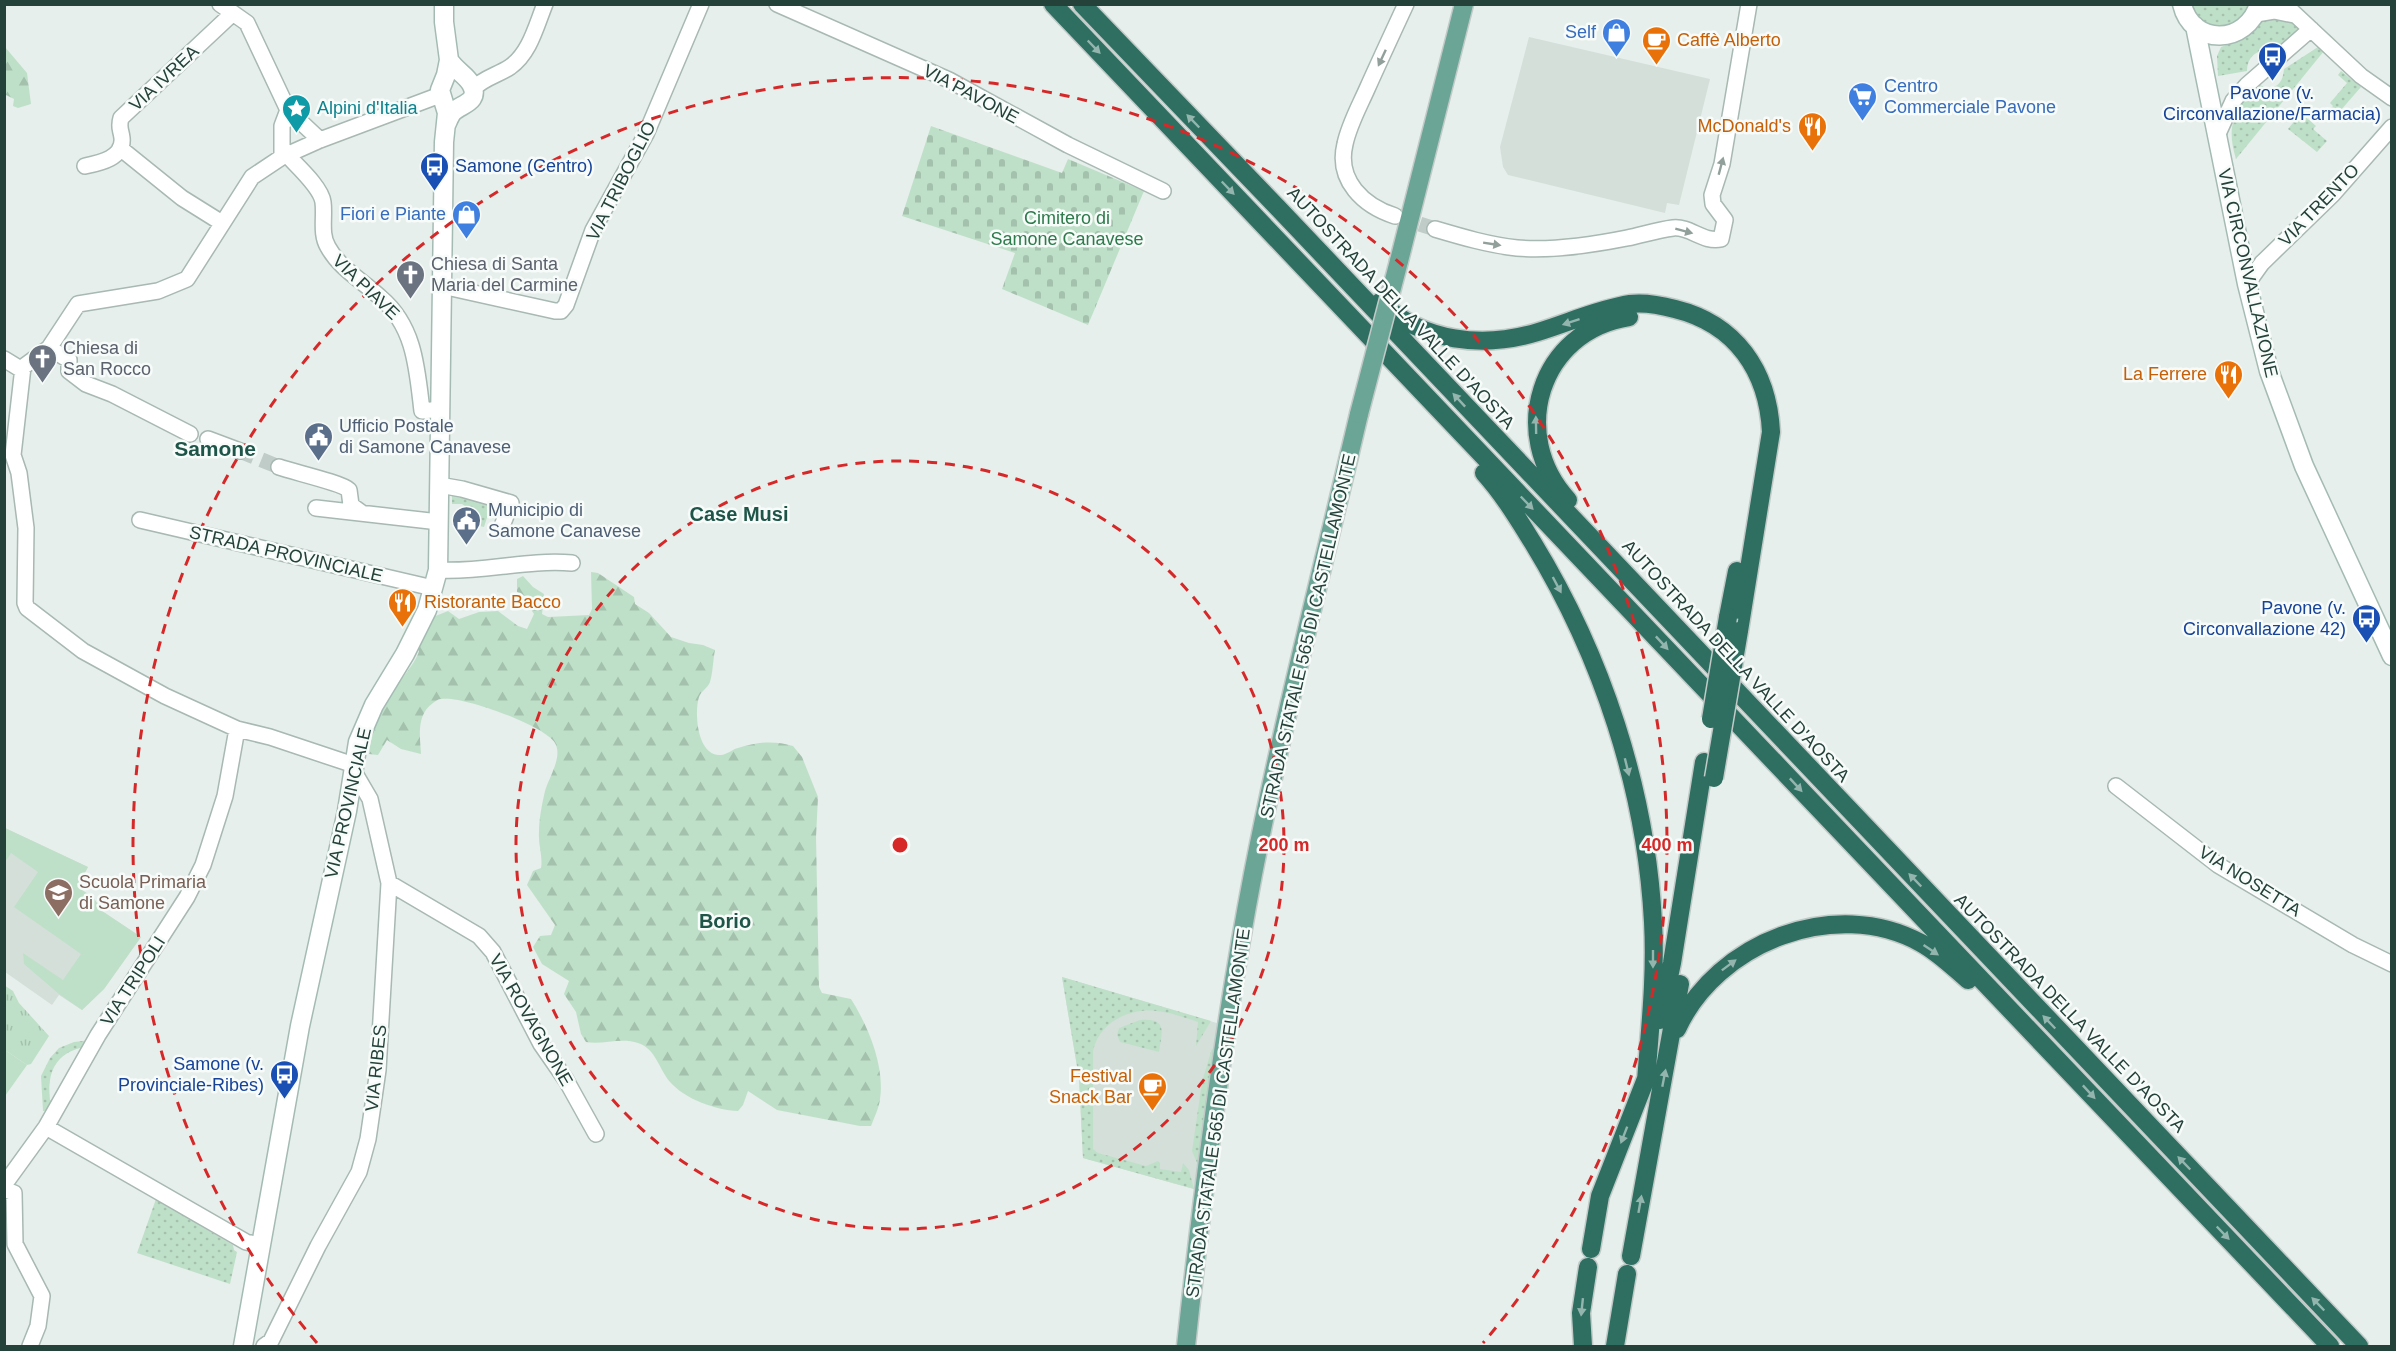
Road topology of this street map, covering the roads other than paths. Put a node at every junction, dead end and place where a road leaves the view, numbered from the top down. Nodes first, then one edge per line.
1 (444, 4) edge
2 (545, 4) edge
3 (701, 4) edge
4 (777, 4) edge
5 (1053, 4) edge
6 (1082, 4) edge
7 (1406, 4) edge
8 (1464, 4) edge
9 (1749, 4) edge
10 (2170, 4) edge
11 (227, 9) edge
12 (2258, 9) edge
13 (2290, 10) edge
14 (2188, 16) edge
15 (2311, 29) junction
16 (2225, 36) junction
17 (449, 60) junction
18 (471, 81) junction
19 (2208, 83) junction
20 (446, 97) junction
21 (2391, 98) edge
22 (288, 110) junction
23 (2391, 127) edge
24 (2217, 136) junction
25 (320, 140) junction
26 (120, 148) junction
27 (285, 156) junction
28 (85, 166) dead end
29 (1163, 191) dead end
30 (1278, 208) junction
31 (1395, 216) tunnel mouth
32 (222, 223) junction
33 (1435, 229) tunnel mouth
34 (2247, 284) junction
35 (442, 286) junction
36 (49, 348) junction
37 (4, 359) edge
38 (22, 370) junction
39 (1415, 384) junction
40 (441, 409) junction
41 (190, 434) dead end
42 (208, 439) dead end
43 (240, 451) tunnel mouth
44 (279, 467) tunnel mouth
45 (439, 485) junction
46 (316, 508) dead end
47 (362, 513) junction
48 (140, 520) dead end
49 (439, 522) junction
50 (502, 526) dead end
51 (572, 563) dead end
52 (438, 570) junction
53 (433, 588) junction
54 (1645, 594) junction
55 (1734, 624) junction
56 (2391, 656) edge
57 (237, 729) junction
58 (354, 768) junction
59 (2116, 786) dead end
60 (388, 883) junction
61 (2391, 964) edge
62 (1670, 1045) junction
63 (2048, 1049) junction
64 (1646, 1081) junction
65 (46, 1127) junction
66 (596, 1134) dead end
67 (4, 1187) edge
68 (260, 1245) junction
69 (1591, 1249) dead end
70 (1588, 1267) dead end
71 (30, 1347) edge
72 (243, 1347) edge
73 (264, 1347) edge
74 (1186, 1347) edge
75 (1583, 1347) edge
76 (1615, 1347) edge
77 (2330, 1347) edge
78 (2359, 1347) edge

1 - 17 main road, VIA PROVINCIALE
2 - 18 street
3 - 35 street, VIA TRIBOGLIO
4 - 29 street, VIA PAVONE
5 -> 39 highway
30 -> 6 highway, AUTOSTRADA DELLA VALLE D'AOSTA
7 -> 31 street
8 - 74 main road, STRADA STATALE 565 DI CASTELLAMONTE, bridge
33 -> 9 street
10 - 14 street
11 - 22 street, VIA IVREA
11 - 26 street, VIA IVREA
12 - 13 street
12 - 16 main road, VIA CIRCONVALLAZIONE
13 - 15 street
14 - 16 main road
14 - 19 main road, VIA CIRCONVALLAZIONE
15 - 21 street
15 - 24 street
16 - 19 main road, VIA CIRCONVALLAZIONE
17 - 18 main road, VIA PROVINCIALE
17 - 20 main road, VIA PROVINCIALE
18 - 20 main road
18 - 20 main road, VIA PROVINCIALE
19 - 24 main road, VIA CIRCONVALLAZIONE
20 - 25 street
20 - 35 main road, VIA PROVINCIALE
22 - 25 street
22 - 27 street
23 - 34 street, VIA TRENTO
24 - 34 main road, VIA CIRCONVALLAZIONE
25 - 27 street
26 - 28 street
26 - 32 street
27 - 32 street
27 - 40 street, VIA PIAVE
54 -> 30 highway, AUTOSTRADA DELLA VALLE D'AOSTA
55 -> 30 highway
32 - 36 street
34 - 56 main road, VIA CIRCONVALLAZIONE
35 - 40 main road, VIA PROVINCIALE
36 - 38 street
36 - 41 street
37 - 38 street
38 - 57 street
39 -> 63 highway
39 -> 64 highway
40 - 45 main road, VIA PROVINCIALE
42 - 43 street
44 - 47 street
45 - 49 main road, VIA PROVINCIALE
45 - 50 street
46 - 47 street
47 - 49 street
48 - 53 street, STRADA PROVINCIALE
49 - 52 main road, VIA PROVINCIALE
51 - 52 street
52 - 53 main road, VIA PROVINCIALE
53 - 58 main road, VIA PROVINCIALE
54 -> 55 highway
78 -> 54 highway, AUTOSTRADA DELLA VALLE D'AOSTA
55 - 62 highway, bridge
55 - 64 highway, bridge
57 - 58 street
57 - 65 street, VIA TRIPOLI
58 - 60 street, VIA RIBES
58 - 68 main road, VIA PROVINCIALE
59 - 61 street, VIA NOSETTA
60 - 66 street, VIA ROVAGNONE
60 - 73 street, VIA RIBES
62 -> 63 highway
76 -> 62 highway
63 -> 77 highway
64 -> 69 highway
65 - 67 street, VIA TRIPOLI
65 - 68 street
67 - 71 street, VIA TRIPOLI
68 - 72 main road, VIA PROVINCIALE
70 -> 75 highway

